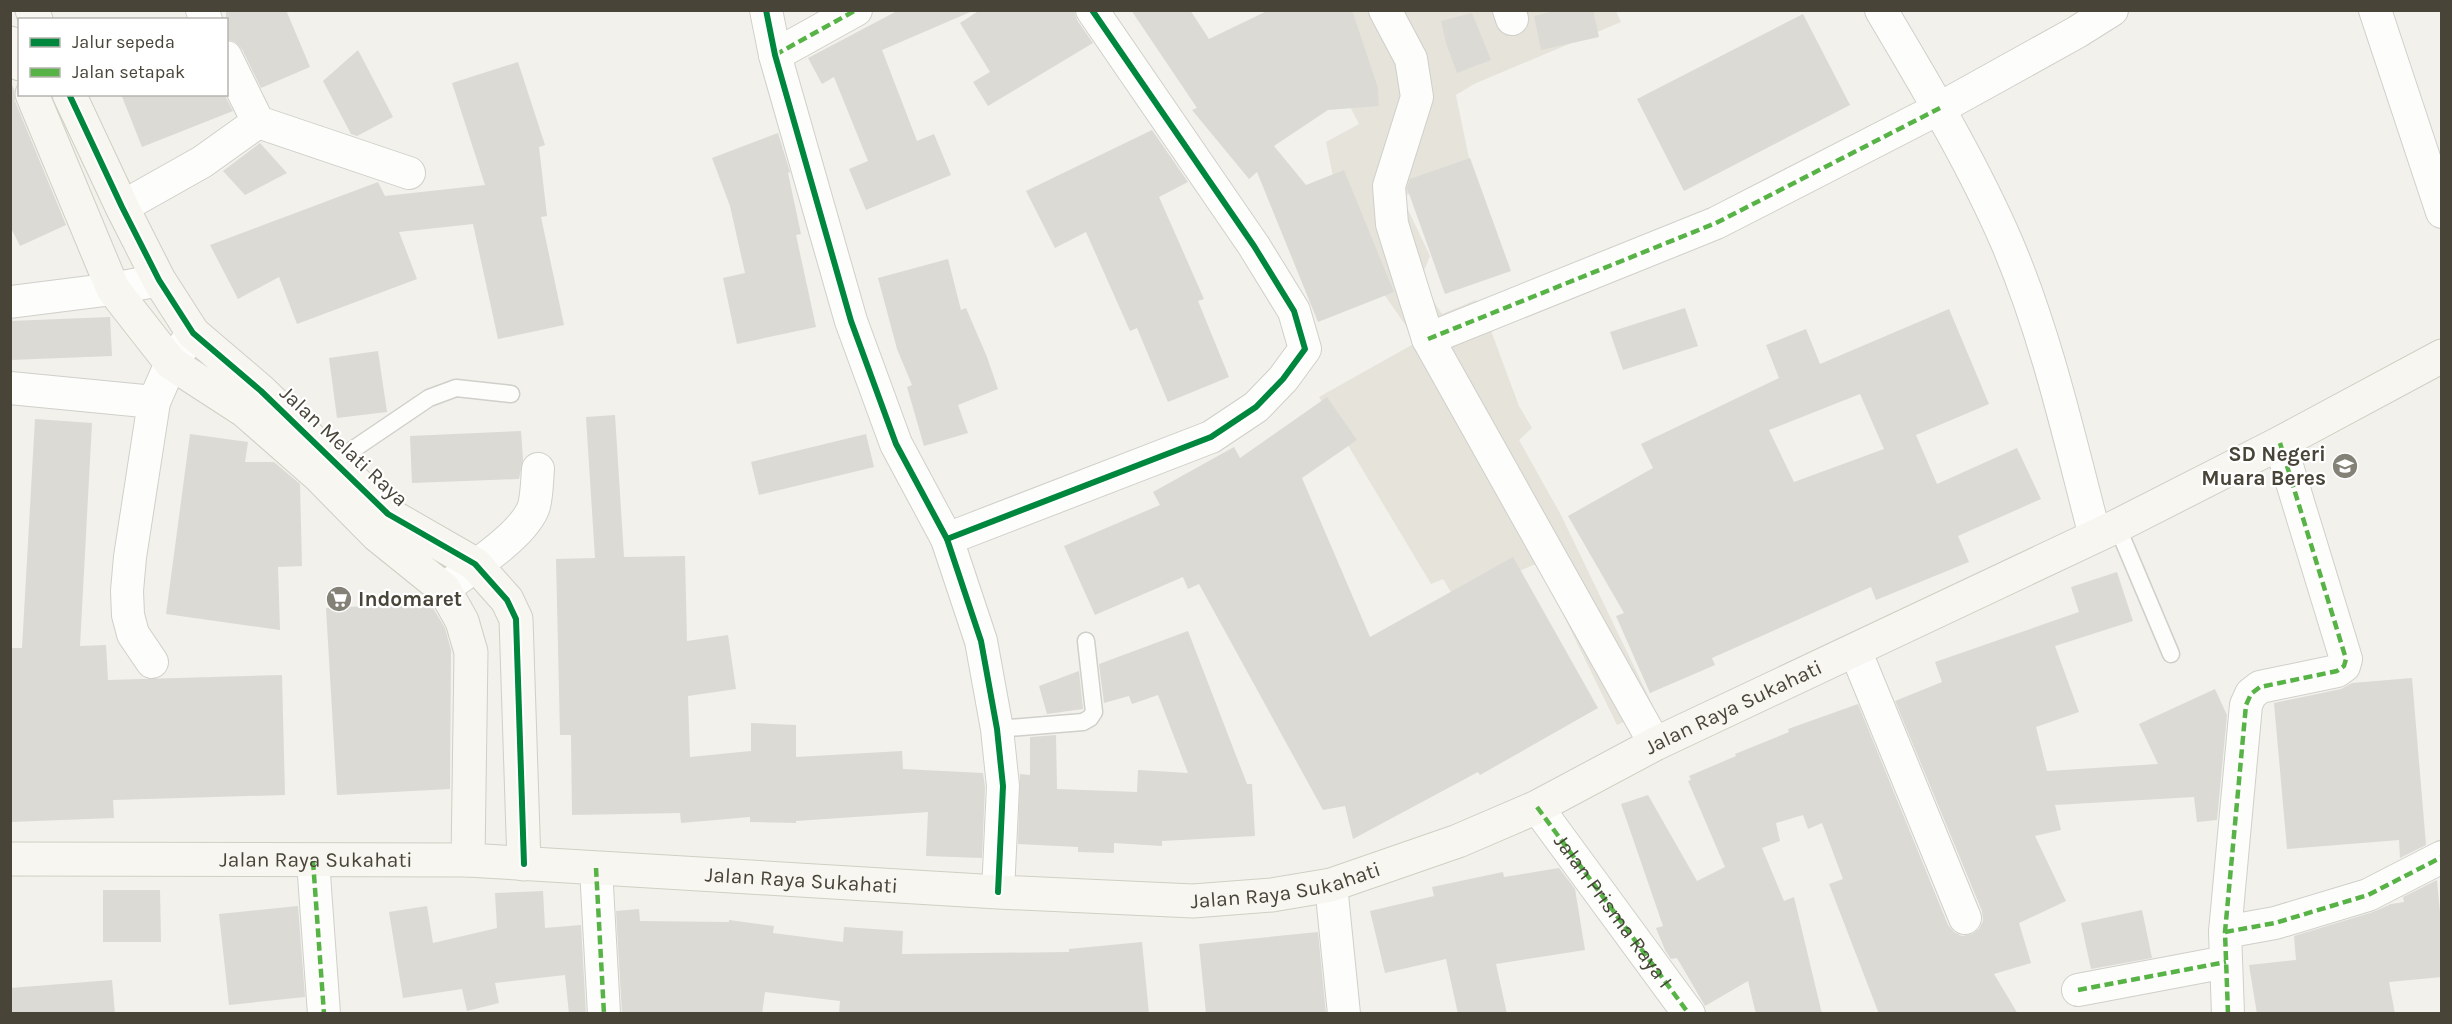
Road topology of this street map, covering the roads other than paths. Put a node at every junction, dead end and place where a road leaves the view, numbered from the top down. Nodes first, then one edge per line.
1 (766, 10) edge
2 (856, 10) edge
3 (1092, 10) edge
4 (1385, 10) edge
5 (1881, 10) edge
6 (2112, 10) edge
7 (2375, 10) edge
8 (10, 43) edge
9 (775, 55) junction
10 (18, 60) edge
11 (228, 61) edge
12 (33, 96) edge
13 (70, 96) edge
14 (1940, 108) junction
15 (258, 122) junction
16 (409, 173) dead end
17 (122, 207) junction
18 (2442, 212) edge
19 (159, 280) junction
20 (113, 290) junction
21 (10, 302) edge
22 (193, 333) junction
23 (1428, 339) junction
24 (2442, 356) edge
25 (171, 363) junction
26 (10, 388) edge
27 (511, 394) dead end
28 (154, 402) junction
29 (2280, 443) junction
30 (326, 468) junction
31 (538, 469) dead end
32 (2106, 531) junction
33 (947, 539) junction
34 (475, 564) junction
35 (444, 589) junction
36 (1086, 640) dead end
37 (1855, 650) junction
38 (2170, 654) dead end
39 (152, 662) dead end
40 (997, 729) junction
41 (1655, 744) junction
42 (1537, 807) junction
43 (2442, 857) edge
44 (10, 859) edge
45 (468, 860) junction
46 (313, 861) junction
47 (524, 864) junction
48 (596, 868) junction
49 (1331, 885) junction
50 (998, 892) junction
51 (1965, 918) dead end
52 (2226, 947) junction
53 (2078, 990) dead end
54 (324, 1014) edge
55 (604, 1014) edge
56 (1344, 1014) edge
57 (1689, 1014) edge
58 (2228, 1014) edge

1 - 9 street
2 - 9 street
3 - 33 street
4 - 23 street
5 - 14 street
6 - 14 street
7 - 18 street
8 - 10 main road
9 - 33 street
11 - 15 street
12 - 20 main road, Jalan Melati Raya
13 - 17 main road, Jalan Melati Raya
14 - 23 street
14 - 32 street
15 - 16 street
15 - 17 street
17 - 19 main road, Jalan Melati Raya
19 - 20 street
19 - 22 main road, Jalan Melati Raya
20 - 21 street
20 - 25 main road, Jalan Melati Raya
22 - 25 street
22 - 30 main road, Jalan Melati Raya
23 - 41 street
24 - 29 main road, Jalan Raya Sukahati
25 - 28 street
25 - 30 main road, Jalan Melati Raya
26 - 28 street
27 - 30 lane
28 - 39 street
29 - 32 main road, Jalan Raya Sukahati
29 - 52 street
30 - 34 main road, Jalan Melati Raya
30 - 35 main road, Jalan Melati Raya
31 - 34 street
32 - 37 main road, Jalan Raya Sukahati
32 - 38 lane
33 - 40 street
34 - 35 street
34 - 47 main road, Jalan Melati Raya
35 - 45 main road, Jalan Melati Raya
36 - 40 lane
37 - 41 main road, Jalan Raya Sukahati
37 - 51 street
40 - 50 street
41 - 42 main road, Jalan Raya Sukahati
42 - 49 main road, Jalan Raya Sukahati
42 - 57 street, Jalan Prisma Raya I
43 - 52 street
44 - 46 main road, Jalan Raya Sukahati
45 - 46 main road, Jalan Raya Sukahati
45 - 47 main road, Jalan Raya Sukahati
46 - 54 street
47 - 48 main road, Jalan Raya Sukahati
48 - 50 main road, Jalan Raya Sukahati
48 - 55 street
49 - 50 main road, Jalan Raya Sukahati
49 - 56 street
52 - 53 street
52 - 58 street

